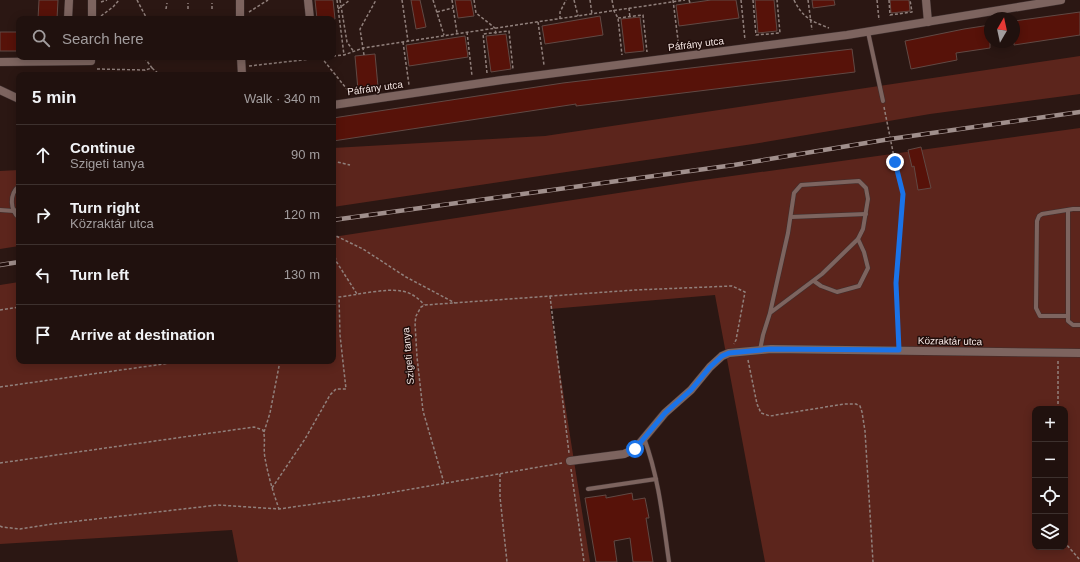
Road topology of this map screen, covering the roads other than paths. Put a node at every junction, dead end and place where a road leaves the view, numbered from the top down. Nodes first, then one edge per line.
1 (69, 0) edge
2 (92, 0) edge
3 (240, 0) edge
4 (308, 0) edge
5 (926, 0) edge
6 (1061, 0) edge
7 (68, 16) edge
8 (95, 16) edge
9 (243, 16) edge
10 (310, 16) edge
11 (928, 22) junction
12 (868, 32) junction
13 (45, 60) edge
14 (79, 60) edge
15 (91, 60) edge
16 (241, 60) edge
17 (0, 62) edge
18 (242, 72) edge
19 (0, 90) edge
20 (16, 98) edge
21 (882, 101) road end
22 (336, 104) edge
23 (16, 190) edge
24 (1080, 209) edge
25 (0, 210) edge
26 (1068, 210) junction
27 (14, 211) junction
28 (16, 214) edge
29 (866, 214) junction
30 (791, 217) junction
31 (858, 239) junction
32 (814, 280) junction
33 (770, 312) junction
34 (1068, 316) junction
35 (1080, 325) edge
36 (760, 350) junction
37 (1080, 353) edge
38 (644, 438) junction
39 (570, 462) road end
40 (656, 479) junction
41 (588, 489) dead end
42 (669, 562) edge

1 - 7 street
2 - 8 street
3 - 9 street
4 - 10 street
5 - 11 street
6 - 11 street, Páfrány utca
11 - 12 street, Páfrány utca
12 - 21 lane
12 - 22 street, Páfrány utca
13 - 17 street
14 - 15 street
16 - 18 street
19 - 20 street
23 - 27 lane
24 - 26 lane
25 - 27 lane
26 - 34 lane
26 - 34 lane
27 - 28 lane
29 - 30 lane
29 - 30 lane
29 - 31 lane
30 - 33 lane
31 - 32 lane
31 - 32 lane
32 - 33 lane
33 - 36 lane
34 - 35 lane
36 - 37 street, Közraktár utca
36 - 38 street, Közraktár utca
38 - 39 street
38 - 40 lane
40 - 41 lane
40 - 42 lane

